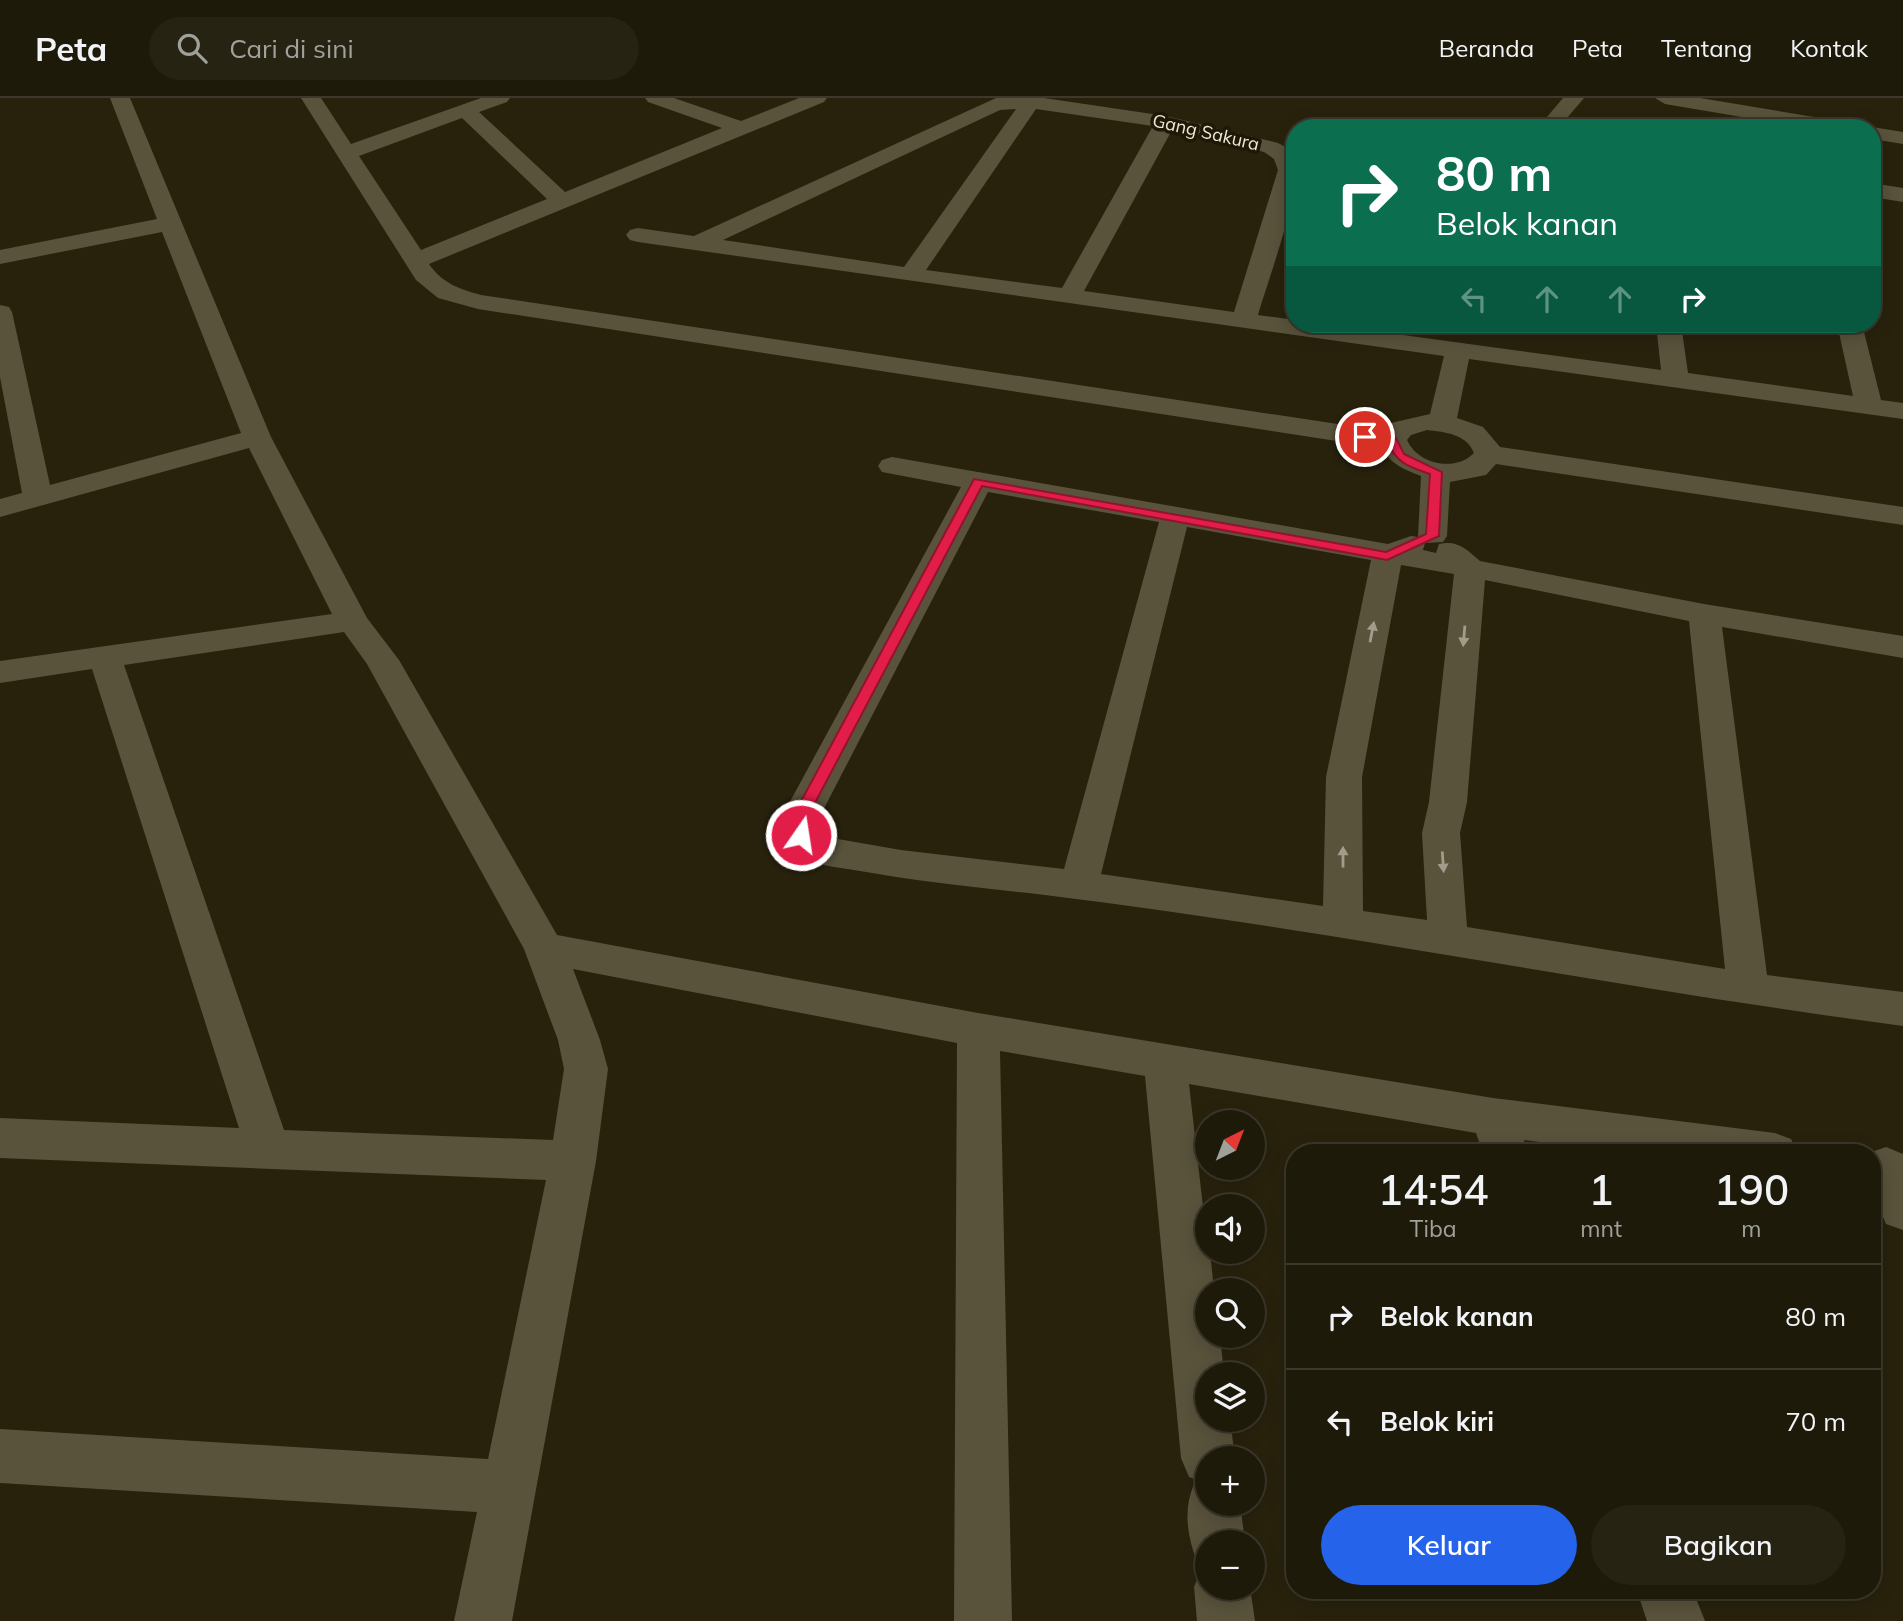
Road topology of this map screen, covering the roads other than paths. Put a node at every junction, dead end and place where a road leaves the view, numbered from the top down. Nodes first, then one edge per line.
1 (120, 98) edge
2 (500, 98) edge
3 (655, 98) edge
4 (817, 98) edge
5 (1574, 98) edge
6 (1665, 98) edge
7 (321, 100) edge
8 (1031, 102) junction
9 (465, 110) junction
10 (1557, 119) edge
11 (1790, 119) edge
12 (1166, 122) junction
13 (741, 128) junction
14 (1881, 134) edge
15 (1903, 138) edge
16 (346, 153) junction
17 (1286, 162) edge
18 (1286, 180) edge
19 (1881, 191) edge
20 (1903, 195) edge
21 (562, 201) junction
22 (171, 223) junction
23 (638, 234) dead end
24 (701, 242) junction
25 (0, 257) edge
26 (415, 261) junction
27 (909, 275) junction
28 (1069, 297) junction
29 (1244, 321) junction
30 (1, 322) edge
31 (1286, 324) edge
32 (1670, 333) edge
33 (1852, 333) edge
34 (1414, 334) edge
35 (1458, 350) junction
36 (1675, 380) junction
37 (9, 404) edge
38 (1869, 407) junction
39 (1903, 411) edge
40 (1442, 423) junction
41 (257, 437) junction
42 (1392, 441) junction
43 (1489, 454) junction
44 (892, 466) dead end
45 (1436, 472) junction
46 (979, 481) junction
47 (38, 498) junction
48 (0, 508) edge
49 (1903, 516) edge
50 (1175, 517) junction
51 (1432, 536) junction
52 (1387, 556) junction
53 (1470, 568) junction
54 (1704, 614) junction
55 (352, 621) junction
56 (1903, 647) edge
57 (105, 657) junction
58 (0, 672) edge
59 (1079, 885) junction
60 (1343, 925) junction
61 (1448, 939) junction
62 (544, 948) junction
63 (1748, 989) junction
64 (1903, 1009) edge
65 (978, 1030) junction
66 (1165, 1062) junction
67 (1499, 1135) edge
68 (0, 1138) edge
69 (1637, 1144) edge
70 (268, 1148) junction
71 (573, 1161) junction
72 (1887, 1168) edge
73 (1903, 1209) edge
74 (1207, 1446) edge
75 (0, 1456) edge
76 (509, 1487) junction
77 (1668, 1599) edge
78 (1224, 1600) edge
79 (483, 1621) edge
80 (983, 1621) edge
81 (1226, 1621) edge
82 (1676, 1621) edge

1 - 22 street
2 - 9 street
3 - 13 street
4 - 13 street
5 - 10 street
6 - 11 street
7 - 16 street
8 - 12 street, Gang Sakura
8 - 24 street, Gang Sakura
8 - 27 street
9 - 16 street
9 - 21 street
12 - 17 street, Gang Sakura
12 - 28 street
13 - 21 street
14 - 15 street
16 - 26 street
18 - 29 street, Gang Sakura
19 - 20 street
21 - 26 street
22 - 25 street
22 - 41 street
23 - 24 street
24 - 27 street
26 - 42 street
27 - 28 street
28 - 29 street
29 - 31 street
30 - 37 street
32 - 36 street
33 - 38 street
34 - 35 street
35 - 36 street
35 - 40 street
36 - 38 street
37 - 47 street
38 - 39 street
40 - 42 street
40 - 43 street
41 - 47 street
41 - 55 street
42 - 45 street
43 - 45 street
43 - 49 street
44 - 46 street
45 - 51 street
46 - 50 street
46 - 59 street
47 - 48 street
50 - 52 street
50 - 59 street
51 - 52 street
51 - 53 street
52 - 53 street
60 -> 52 street
53 - 54 street
53 -> 61 street
54 - 56 street
54 - 63 street
55 - 57 street
55 - 62 street
57 - 58 street
57 - 70 street
59 - 60 street
60 - 61 street
61 - 63 street
62 - 65 street
62 - 71 street
63 - 64 street
65 - 66 street
65 - 80 street
66 - 67 street
66 - 74 street
67 - 69 street
68 - 70 street
70 - 71 street
71 - 76 street
72 - 73 street
75 - 76 street
76 - 79 street
77 - 82 street
78 - 81 street

